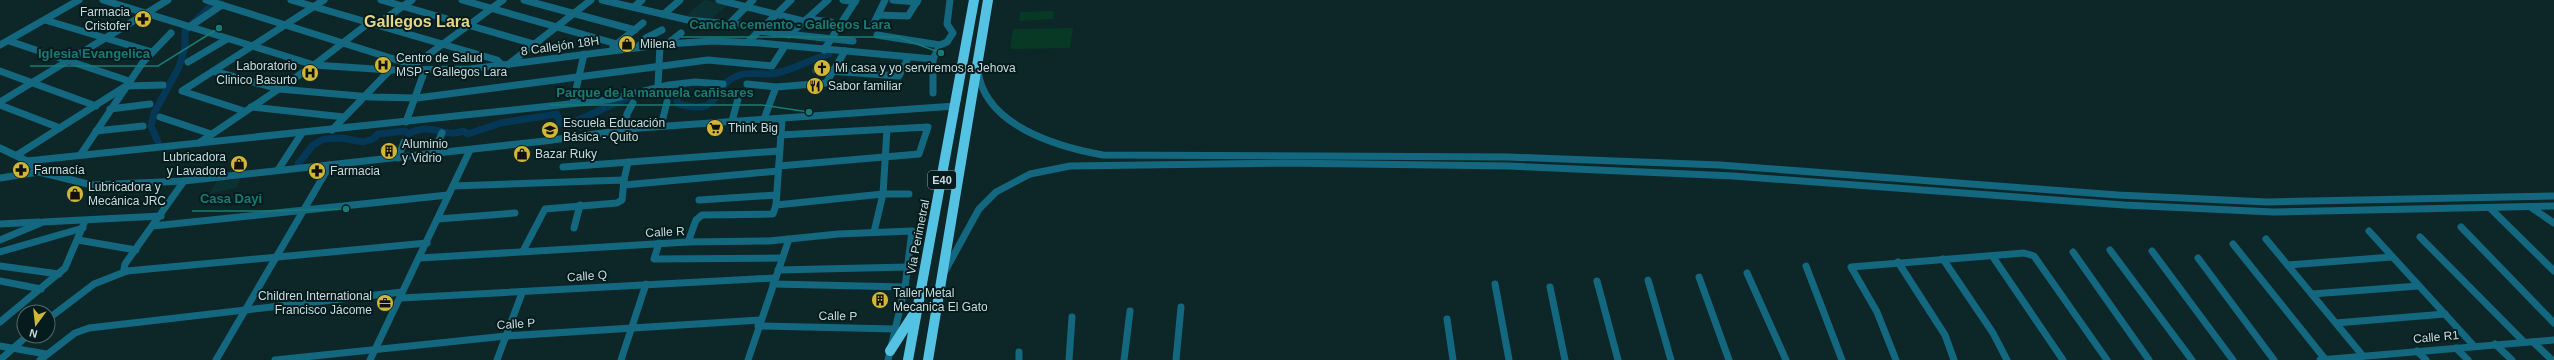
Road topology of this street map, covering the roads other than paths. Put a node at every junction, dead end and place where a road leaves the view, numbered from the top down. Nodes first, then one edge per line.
1 (79, 0) edge
2 (103, 0) edge
3 (168, 0) edge
4 (206, 0) edge
5 (291, 0) edge
6 (324, 0) edge
7 (381, 0) edge
8 (412, 0) edge
9 (462, 0) edge
10 (503, 0) edge
11 (524, 0) edge
12 (591, 0) edge
13 (603, 0) edge
14 (642, 0) edge
15 (680, 0) edge
16 (719, 0) edge
17 (753, 0) edge
18 (791, 0) edge
19 (828, 0) edge
20 (843, 0) edge
21 (885, 0) edge
22 (893, 0) edge
23 (950, 0) edge
24 (974, 0) edge
25 (988, 0) edge
26 (855, 1) edge
27 (917, 1) edge
28 (222, 5) junction
29 (314, 6) junction
30 (403, 6) junction
31 (634, 7) junction
32 (745, 7) junction
33 (491, 8) junction
34 (146, 13) junction
35 (574, 13) junction
36 (664, 14) junction
37 (776, 14) junction
38 (878, 15) junction
39 (45, 20) junction
40 (805, 20) junction
41 (831, 22) dead end
42 (374, 23) junction
43 (643, 23) dead end
44 (730, 23) junction
45 (284, 25) junction
46 (468, 25) junction
47 (873, 25) dead end
48 (557, 26) junction
49 (189, 27) junction
50 (760, 29) junction
51 (635, 30) junction
52 (662, 30) dead end
53 (681, 32) dead end
54 (171, 33) dead end
55 (789, 35) junction
56 (877, 35) dead end
57 (106, 38) junction
58 (226, 39) junction
59 (832, 39) junction
60 (8, 41) junction
61 (853, 41) dead end
62 (748, 42) junction
63 (342, 43) junction
64 (444, 43) junction
65 (534, 44) junction
66 (617, 44) junction
67 (663, 44) junction
68 (940, 45) junction
69 (0, 46) edge
70 (785, 46) junction
71 (251, 47) junction
72 (638, 47) junction
73 (610, 50) junction
74 (824, 50) junction
75 (845, 51) junction
76 (152, 52) junction
77 (584, 54) junction
78 (908, 58) junction
79 (934, 59) junction
80 (68, 61) junction
81 (188, 62) dead end
82 (978, 62) junction
83 (314, 65) junction
84 (505, 65) junction
85 (413, 66) junction
86 (658, 66) junction
87 (390, 70) junction
88 (407, 70) junction
89 (425, 70) junction
90 (816, 70) dead end
91 (0, 71) edge
92 (213, 71) junction
93 (832, 72) junction
94 (580, 76) junction
95 (34, 82) junction
96 (127, 84) junction
97 (723, 84) dead end
98 (747, 84) dead end
99 (163, 85) dead end
100 (658, 86) junction
101 (776, 87) junction
102 (279, 89) junction
103 (933, 93) dead end
104 (364, 96) junction
105 (416, 98) junction
106 (738, 99) dead end
107 (667, 102) dead end
108 (573, 103) junction
109 (633, 103) dead end
110 (0, 104) edge
111 (150, 104) dead end
112 (96, 106) junction
113 (955, 106) junction
114 (251, 107) junction
115 (110, 109) junction
116 (244, 111) junction
117 (839, 114) junction
118 (344, 117) junction
119 (160, 118) dead end
120 (764, 119) junction
121 (782, 120) junction
122 (406, 122) junction
123 (732, 122) junction
124 (144, 126) dead end
125 (661, 126) junction
126 (695, 126) junction
127 (60, 128) junction
128 (887, 129) junction
129 (332, 130) junction
130 (625, 130) junction
131 (96, 131) junction
132 (302, 133) junction
133 (442, 133) dead end
134 (211, 134) junction
135 (780, 135) junction
136 (545, 141) junction
137 (404, 142) dead end
138 (199, 144) junction
139 (0, 148) edge
140 (470, 150) junction
141 (779, 152) junction
142 (80, 154) junction
143 (433, 154) junction
144 (17, 155) junction
145 (1283, 155) junction
146 (398, 158) junction
147 (884, 158) junction
148 (28, 161) junction
149 (628, 162) junction
150 (1283, 163) junction
151 (330, 165) junction
152 (563, 167) dead end
153 (778, 168) junction
154 (278, 170) junction
155 (39, 172) junction
156 (0, 178) edge
157 (184, 181) junction
158 (624, 182) junction
159 (453, 186) junction
160 (883, 194) junction
161 (909, 194) dead end
162 (448, 195) junction
163 (776, 195) junction
164 (2554, 196) edge
165 (699, 200) dead end
166 (580, 205) junction
167 (776, 205) junction
168 (2554, 206) edge
169 (2532, 208) junction
170 (2492, 209) junction
171 (304, 210) junction
172 (515, 213) dead end
173 (161, 216) junction
174 (438, 219) junction
175 (43, 222) junction
176 (2553, 222) edge
177 (0, 224) edge
178 (84, 224) junction
179 (153, 226) junction
180 (2461, 227) dead end
181 (574, 228) dead end
182 (2369, 231) dead end
183 (874, 232) junction
184 (10, 237) junction
185 (2420, 237) dead end
186 (789, 239) junction
187 (2266, 239) dead end
188 (0, 240) edge
189 (78, 240) junction
190 (688, 242) junction
191 (427, 243) junction
192 (660, 244) junction
193 (2233, 244) dead end
194 (0, 247) edge
195 (136, 250) junction
196 (2110, 250) dead end
197 (523, 251) junction
198 (2152, 251) dead end
199 (0, 252) edge
200 (2073, 252) dead end
201 (1993, 257) junction
202 (2392, 257) junction
203 (420, 258) junction
204 (782, 258) junction
205 (2198, 258) dead end
206 (275, 259) junction
207 (1943, 259) junction
208 (1898, 262) junction
209 (2288, 265) junction
210 (0, 266) edge
211 (1806, 266) dead end
212 (908, 267) junction
213 (778, 270) junction
214 (127, 271) junction
215 (2554, 271) edge
216 (1747, 273) dead end
217 (59, 274) junction
218 (1699, 277) dead end
219 (941, 280) junction
220 (1648, 280) dead end
221 (0, 281) edge
222 (774, 281) junction
223 (1597, 281) dead end
224 (646, 284) junction
225 (1495, 284) dead end
226 (2418, 286) junction
227 (905, 287) junction
228 (1550, 287) dead end
229 (41, 289) junction
230 (522, 293) junction
231 (2312, 294) junction
232 (402, 295) junction
233 (1181, 307) dead end
234 (246, 309) junction
235 (918, 309) junction
236 (1130, 311) dead end
237 (56, 312) edge
238 (0, 313) edge
239 (2445, 314) junction
240 (9, 315) junction
241 (1072, 317) dead end
242 (1447, 319) dead end
243 (0, 322) edge
244 (759, 323) junction
245 (2336, 323) junction
246 (2554, 323) edge
247 (631, 329) junction
248 (895, 329) junction
249 (506, 336) junction
250 (2554, 340) edge
251 (2524, 342) junction
252 (2532, 342) junction
253 (18, 344) edge
254 (2495, 344) junction
255 (0, 346) edge
256 (2474, 346) junction
257 (13, 348) junction
258 (376, 348) junction
259 (2456, 348) junction
260 (2417, 351) junction
261 (46, 354) junction
262 (889, 356) edge
263 (2363, 356) junction
264 (2380, 357) edge
265 (2341, 359) edge
266 (0, 360) edge
267 (40, 360) edge
268 (216, 360) edge
269 (275, 360) edge
270 (370, 360) edge
271 (497, 360) edge
272 (621, 360) edge
273 (748, 360) edge
274 (908, 360) edge
275 (928, 360) edge
276 (1069, 360) edge
277 (1124, 360) edge
278 (1176, 360) edge
279 (1453, 360) edge
280 (1509, 360) edge
281 (1565, 360) edge
282 (1618, 360) edge
283 (1671, 360) edge
284 (1729, 360) edge
285 (1786, 360) edge
286 (1842, 360) edge
287 (1896, 360) edge
288 (1954, 360) edge
289 (2007, 360) edge
290 (2063, 360) edge
291 (2107, 360) edge
292 (2149, 360) edge
293 (2192, 360) edge
294 (2233, 360) edge
295 (2274, 360) edge
296 (2320, 360) edge
297 (2325, 360) edge
298 (2426, 360) edge
299 (2468, 360) edge
300 (2512, 360) edge
301 (2552, 360) edge

1 - 39 street
2 - 34 street, 8 Callejón 18H
3 - 34 street
4 - 28 street
5 - 29 street
6 - 29 street
7 - 30 street
8 - 30 street
9 - 33 street
10 - 33 street
11 - 35 street
12 - 35 street
13 - 31 street
14 - 31 street
15 - 36 street
16 - 32 street
17 - 32 street
18 - 37 street
19 - 40 street
20 - 26 street
21 - 38 street
22 - 27 street
23 - 68 street
24 - 113 highway, Vía Perimetral / E40
25 - 82 highway, E40
26 - 59 street
27 - 38 street
28 - 45 street
28 - 49 street
29 - 42 street
29 - 45 street
30 - 42 street
30 - 46 street
31 - 36 street
32 - 37 street
32 - 44 street
33 - 46 street
33 - 48 street
34 - 49 street, 8 Callejón 18H
34 - 57 street
35 - 48 street
35 - 51 street
36 - 44 street
37 - 40 street
37 - 50 street
38 - 47 street
39 - 57 street
39 - 60 street
40 - 41 street
40 - 55 street
42 - 63 street
42 - 64 street
43 - 51 street
44 - 50 street
45 - 63 street
45 - 71 street
46 - 64 street
46 - 65 street
48 - 65 street
48 - 66 street
49 - 58 street, 8 Callejón 18H
50 - 55 street
50 - 62 street
51 - 66 street
52 - 72 street
53 - 67 street
54 - 76 street
55 - 59 street
56 - 68 street
57 - 76 street
57 - 80 street
58 - 71 street, 8 Callejón 18H
58 - 81 street
59 - 61 street
59 - 74 street
60 - 69 street
60 - 80 street
62 - 67 street, 8 Callejón 18H
62 - 70 street, 8 Callejón 18H
63 - 83 street
63 - 85 street
64 - 84 street
64 - 85 street
65 - 84 street
66 - 73 street
67 - 72 street, 8 Callejón 18H
67 - 86 street
68 - 79 street
70 - 74 street, 8 Callejón 18H
70 - 86 street
71 - 83 street, 8 Callejón 18H
71 - 92 street
72 - 73 street, 8 Callejón 18H
73 - 77 street, 8 Callejón 18H
74 - 75 street, 8 Callejón 18H
75 - 78 street, 8 Callejón 18H
75 - 93 street
76 - 96 street
77 - 84 street, 8 Callejón 18H
77 - 94 street
78 - 79 street, 8 Callejón 18H
78 - 93 street
79 - 103 street
80 - 95 street
80 - 96 street
82 - 145 street
82 - 219 highway, E40
83 - 87 street, 8 Callejón 18H
83 - 102 street
84 - 89 street, 8 Callejón 18H
85 - 88 street
86 - 94 street
86 - 100 street
87 - 88 street, 8 Callejón 18H
87 - 104 street
88 - 89 street, 8 Callejón 18H
89 - 105 street
90 - 93 street
91 - 95 street
92 - 102 street
92 - 116 street
93 - 101 street
94 - 105 street
94 - 108 street
95 - 110 street
95 - 112 street
96 - 99 street
96 - 112 street
96 - 115 street
97 - 100 street
98 - 101 street
100 - 108 street
101 - 120 street
102 - 104 street
102 - 114 street
104 - 105 street
104 - 118 street
105 - 122 street
106 - 123 street
107 - 125 street
108 - 122 street
109 - 130 street
110 - 127 street
111 - 115 street
112 - 127 street
113 - 117 street
113 - 235 highway, Vía Perimetral / E40
114 - 116 street
114 - 118 street
115 - 131 street
116 - 134 street
117 - 120 street
117 - 121 street
118 - 129 street
119 - 134 street
120 - 123 street
121 - 126 street
121 - 135 street
122 - 129 street
123 - 126 street
124 - 131 street
125 - 126 street
125 - 130 street
126 - 136 street
127 - 144 street
128 - 135 street
128 - 147 street
128 - 147 street
129 - 132 street
130 - 136 street
131 - 142 street
132 - 138 street
132 - 154 street
133 - 143 street
134 - 138 street
135 - 141 street
136 - 140 street
137 - 146 street
138 - 142 street
139 - 144 street
140 - 143 street
140 - 159 street
141 - 149 street
141 - 153 street
142 - 148 street
143 - 146 street
144 - 148 street
145 - 150 street
145 - 164 street
146 - 151 street
147 - 153 street
147 - 160 street
148 - 155 street
149 - 152 street
149 - 158 street
150 - 170 street
150 - 219 street
151 - 154 street
151 - 171 street
153 - 158 street
153 - 163 street
154 - 157 street
155 - 156 street
155 - 157 street
157 - 173 street
158 - 159 street
158 - 166 street
159 - 162 street
160 - 161 street
160 - 167 street
160 - 183 street
162 - 171 street
162 - 174 street
163 - 165 street
163 - 167 street
166 - 181 street
166 - 197 street
167 - 190 street
168 - 169 street
169 - 170 street
169 - 176 street
170 - 215 street
171 - 179 street
171 - 206 street
172 - 174 street
173 - 178 street
173 - 179 street
174 - 191 street
175 - 177 street
175 - 178 street
175 - 184 street
178 - 189 street
178 - 199 street
179 - 195 street
180 - 246 street
182 - 202 street
183 - 186 street, Calle R
183 - 212 street, Calle R
184 - 188 street
184 - 194 street
185 - 251 street
186 - 190 street, Calle R
186 - 204 street
187 - 209 street
189 - 195 street
189 - 217 street
190 - 192 street, Calle R
191 - 203 street
191 - 206 street
192 - 197 street, Calle R
192 - 204 street
193 - 297 street
195 - 214 street
196 - 293 street
197 - 203 street, Calle R
198 - 294 street
200 - 292 street
201 - 207 street
201 - 290 street
201 - 291 street
202 - 209 street
202 - 226 street
203 - 232 street
204 - 213 street
205 - 295 street
206 - 214 street
206 - 234 street
207 - 208 street
207 - 289 street
208 - 287 street
208 - 288 street
209 - 231 street
210 - 217 street
211 - 286 street
212 - 213 street
212 - 227 street
213 - 222 street
214 - 237 street
216 - 285 street
217 - 229 street
218 - 284 street
219 - 275 highway, E40
220 - 283 street
221 - 229 street
222 - 224 street, Calle Q
222 - 227 street, Calle Q
222 - 244 street
223 - 282 street
224 - 230 street, Calle Q
224 - 247 street
225 - 280 street
226 - 231 street
226 - 239 street
227 - 248 street
228 - 281 street
229 - 240 street
230 - 232 street, Calle Q
230 - 249 street
231 - 245 street
232 - 234 street, Calle Q
232 - 258 street
233 - 278 street
234 - 261 street, Calle Q
234 - 268 street
235 - 262 highway
235 - 274 highway, Vía Perimetral / E40
236 - 277 street
238 - 240 street
239 - 245 street
239 - 256 street
240 - 243 street
241 - 276 street
242 - 279 street
244 - 247 street, Calle P
244 - 248 street, Calle P
244 - 273 street
245 - 263 street
247 - 249 street, Calle P
247 - 272 street
248 - 262 street
249 - 258 street, Calle P
249 - 271 street
250 - 252 street, Calle R1
251 - 252 street, Calle R1
251 - 254 street, Calle R1
252 - 301 street
253 - 257 street
254 - 256 street, Calle R1
254 - 300 street
255 - 257 street
256 - 259 street, Calle R1
257 - 261 street
257 - 266 street
258 - 269 street, Calle P
258 - 270 street
259 - 260 street, Calle R1
259 - 299 street
260 - 264 street, Calle R1
260 - 298 street
261 - 267 street, Calle Q
263 - 264 street, Calle R1
263 - 265 street, Calle R1
265 - 297 street, Calle R1
296 - 297 street, Calle R1

